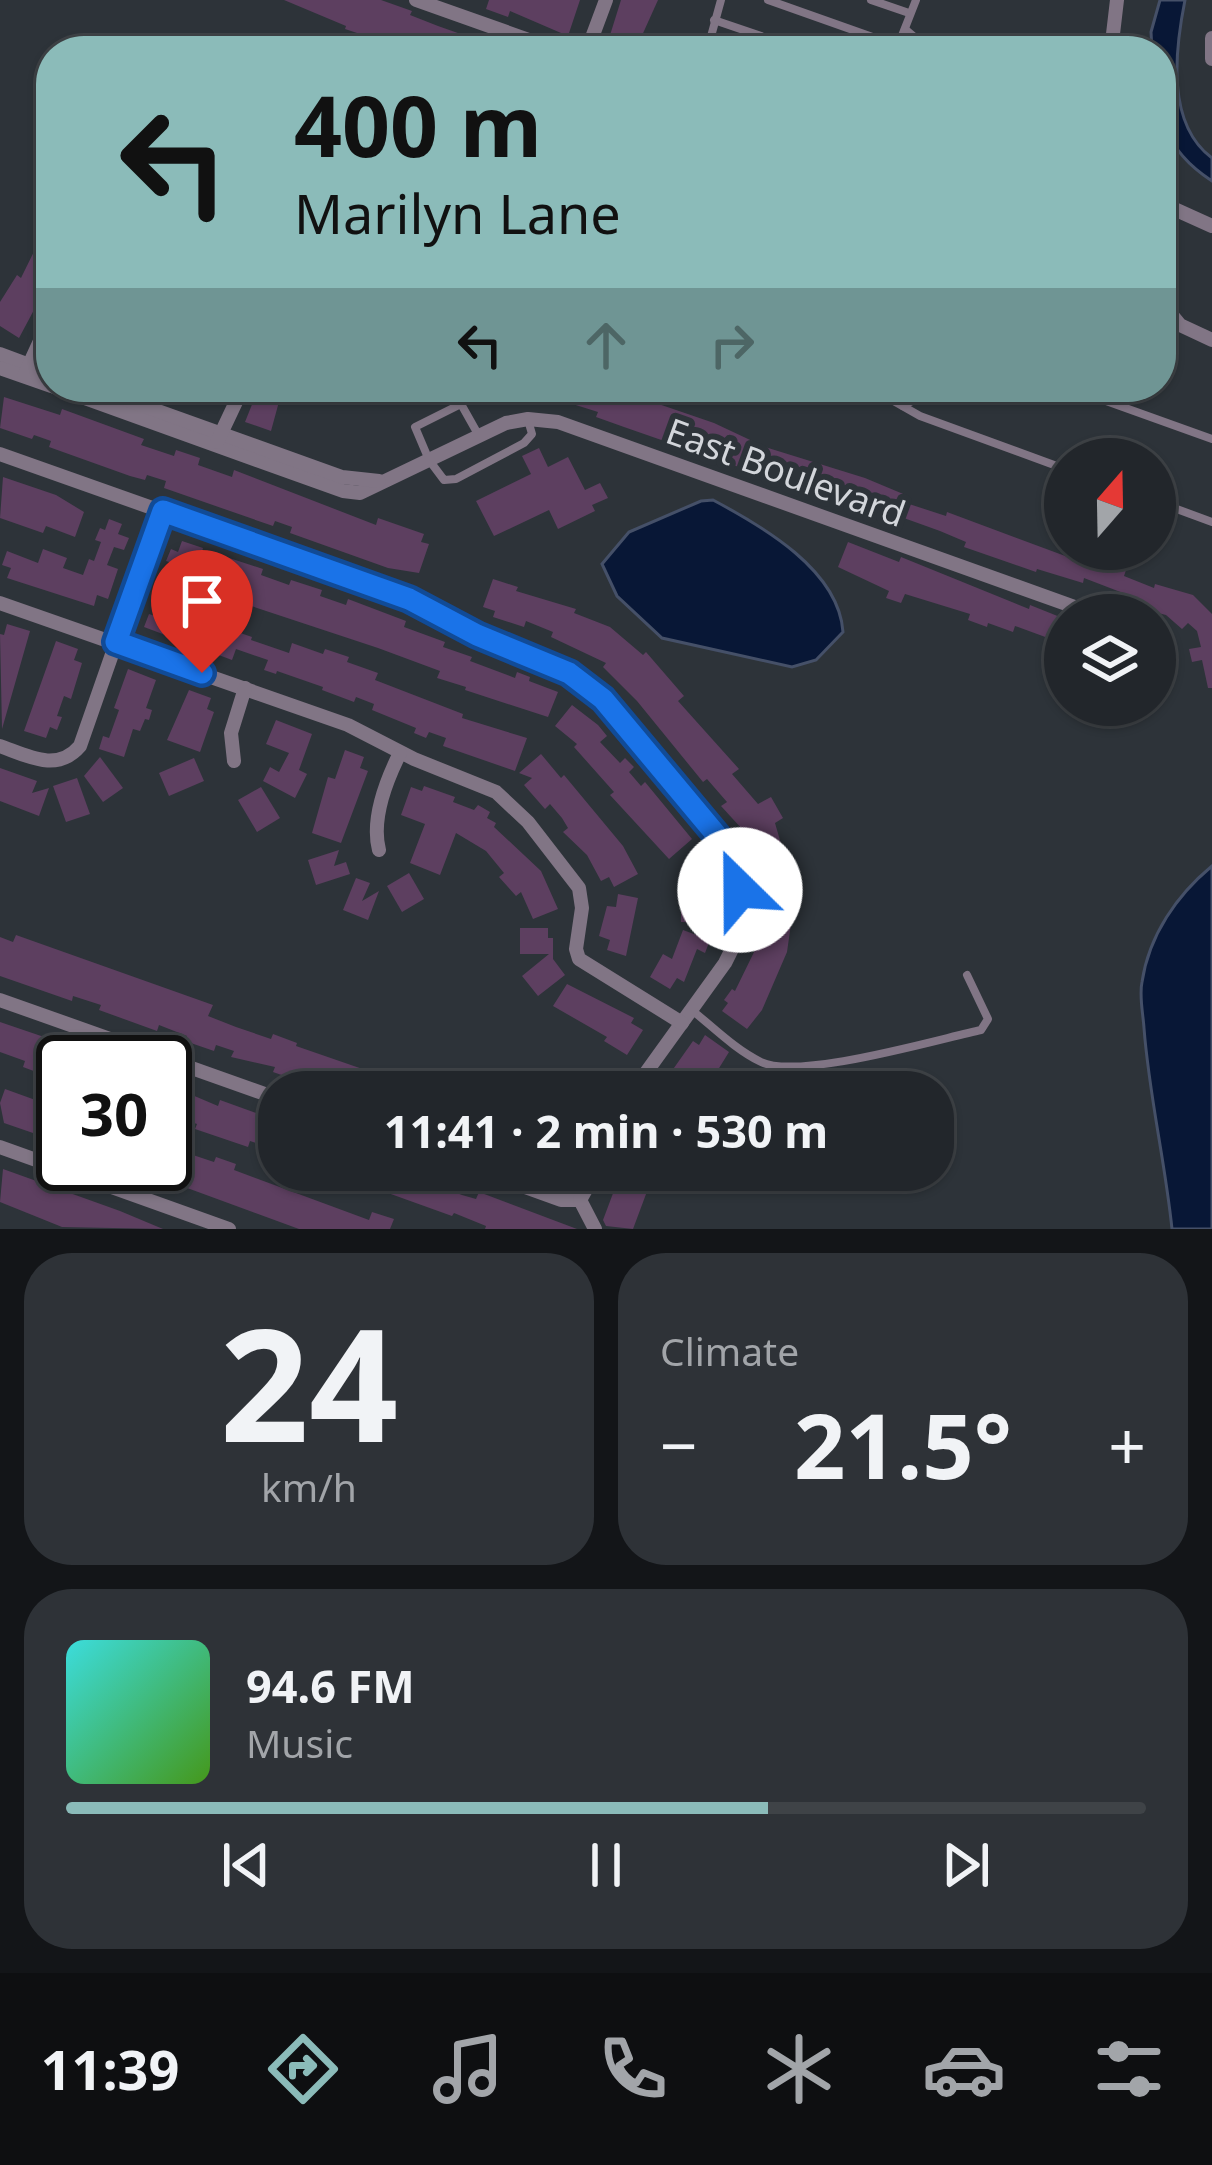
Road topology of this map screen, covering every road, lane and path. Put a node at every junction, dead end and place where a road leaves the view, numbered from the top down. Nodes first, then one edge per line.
1 (416, 0) edge
2 (606, 0) edge
3 (722, 0) edge
4 (768, 0) edge
5 (871, 0) edge
6 (916, 0) edge
7 (1118, 0) edge
8 (909, 14) junction
9 (714, 20) junction
10 (904, 28) junction
11 (518, 36) edge
12 (593, 36) edge
13 (710, 36) edge
14 (761, 36) edge
15 (865, 36) edge
16 (901, 36) edge
17 (913, 36) edge
18 (1114, 36) edge
19 (1212, 38) edge
20 (1212, 59) edge
21 (1176, 210) edge
22 (1212, 226) edge
23 (1176, 321) edge
24 (1212, 340) edge
25 (36, 351) edge
26 (0, 354) edge
27 (0, 368) edge
28 (27, 371) junction
29 (36, 372) edge
30 (36, 377) edge
31 (99, 402) edge
32 (127, 402) edge
33 (236, 402) edge
34 (893, 402) edge
35 (910, 402) edge
36 (1108, 402) edge
37 (901, 407) junction
38 (528, 419) junction
39 (479, 436) junction
40 (1212, 439) edge
41 (217, 440) junction
42 (0, 454) edge
43 (429, 460) junction
44 (1044, 461) edge
45 (1176, 509) edge
46 (163, 511) junction
47 (1212, 522) edge
48 (1044, 596) edge
49 (0, 603) edge
50 (116, 642) junction
51 (245, 688) junction
52 (0, 746) edge
53 (400, 753) junction
54 (234, 761) dead end
55 (379, 850) dead end
56 (968, 975) dead end
57 (0, 1000) edge
58 (687, 1017) junction
59 (647, 1071) edge
60 (258, 1092) edge
61 (0, 1147) edge
62 (536, 1191) edge
63 (585, 1191) edge
64 (580, 1200) junction
65 (229, 1229) edge
66 (595, 1229) edge

1 - 11 street
2 - 12 street
3 - 9 lane
4 - 15 lane
5 - 8 lane
6 - 8 lane
7 - 18 street
8 - 10 lane
9 - 13 lane
9 - 14 lane
10 - 16 lane
10 - 17 lane
19 - 20 street
21 - 22 street
23 - 24 street
25 - 28 street
26 - 28 street
27 - 28 street
28 - 29 street
28 - 30 street
31 - 41 street
32 - 41 street
33 - 41 street
34 - 37 lane
35 - 37 lane
36 - 40 lane
37 - 44 lane
38 - 39 street
38 - 43 lane
38 - 48 street, East Boulevard
39 - 43 street
39 - 43 lane
41 - 43 street
42 - 46 street
45 - 47 lane
46 - 50 street
46 - 58 street
49 - 50 street
50 - 51 street
50 - 52 street
51 - 53 street
51 - 54 street
53 - 55 street
53 - 58 street
56 - 58 lane
57 - 60 street
58 - 59 street
61 - 65 street
62 - 64 street
63 - 64 street
64 - 66 street

